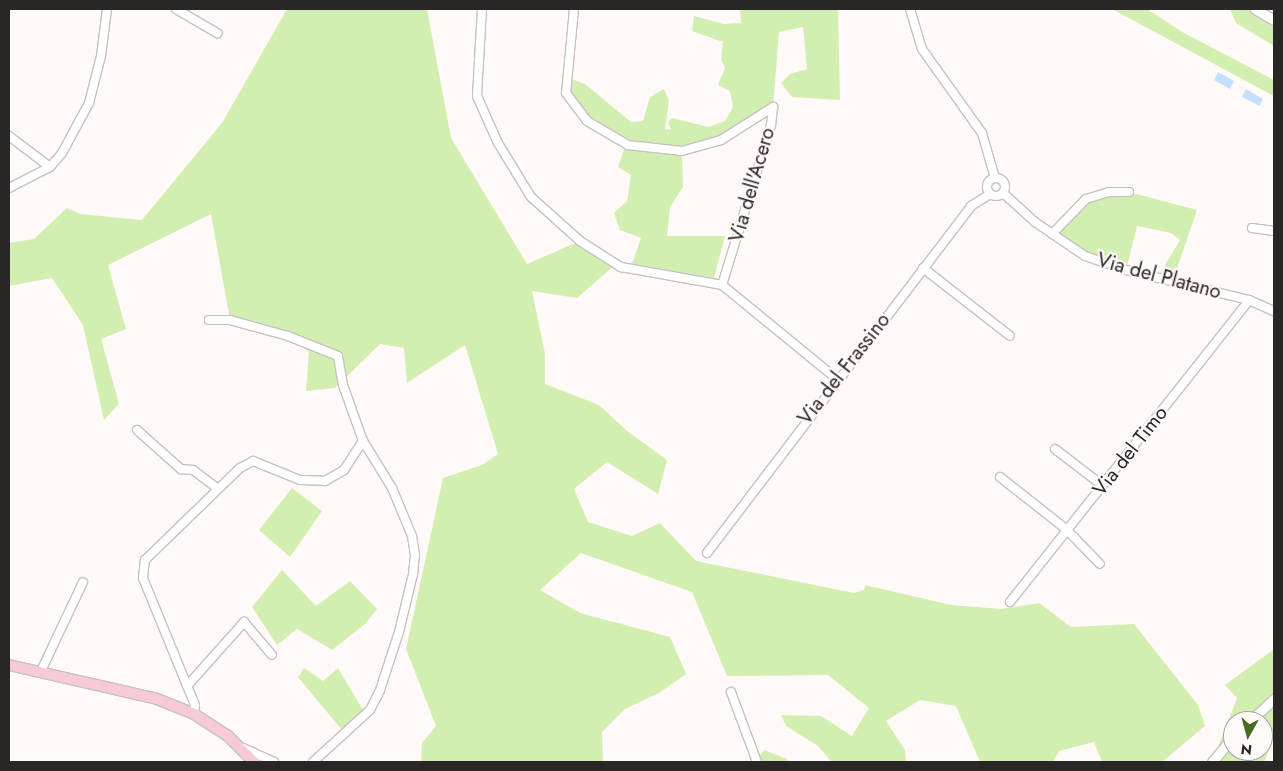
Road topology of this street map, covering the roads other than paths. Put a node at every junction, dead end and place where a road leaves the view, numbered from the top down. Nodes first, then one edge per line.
1 (108, 9) edge
2 (176, 9) edge
3 (482, 9) edge
4 (574, 9) edge
5 (910, 9) edge
6 (1255, 9) edge
7 (1274, 20) edge
8 (217, 33) dead end
9 (9, 136) edge
10 (50, 167) junction
11 (995, 178) junction
12 (9, 188) edge
13 (1129, 192) dead end
14 (1004, 193) junction
15 (990, 194) junction
16 (1252, 228) dead end
17 (1274, 231) edge
18 (1052, 234) junction
19 (923, 268) junction
20 (722, 285) junction
21 (1249, 300) junction
22 (1274, 311) edge
23 (209, 320) dead end
24 (1010, 336) dead end
25 (837, 379) junction
26 (137, 430) dead end
27 (363, 441) junction
28 (1056, 449) dead end
29 (1000, 477) dead end
30 (1102, 485) junction
31 (218, 489) junction
32 (1067, 530) junction
33 (707, 553) dead end
34 (1100, 564) dead end
35 (83, 582) dead end
36 (1010, 602) dead end
37 (272, 655) dead end
38 (9, 664) edge
39 (41, 671) junction
40 (187, 686) junction
41 (731, 692) dead end
42 (1274, 699) edge
43 (1261, 711) edge
44 (194, 714) junction
45 (242, 748) junction
46 (1223, 749) edge
47 (254, 762) edge
48 (274, 762) edge
49 (313, 762) edge
50 (758, 762) edge
51 (1212, 762) edge

1 - 10 street
2 - 8 street
3 - 20 street
4 - 20 street, Via dell'Acero
5 - 11 street
6 - 7 street
9 - 10 street
10 - 12 street
11 - 14 street
11 - 15 street
13 - 18 street
14 - 15 street
14 - 18 street, Via del Platano
15 - 19 street, Via del Frassino
16 - 17 street
18 - 21 street, Via del Platano
19 - 24 street
19 - 25 street, Via del Frassino
20 - 25 street
21 - 22 street, Via del Platano
21 - 30 street, Via del Timo
23 - 27 street
25 - 33 street, Via del Frassino
26 - 31 street
27 - 31 street
27 - 49 street
28 - 30 street
29 - 32 street
30 - 32 street, Via del Timo
31 - 40 street
32 - 34 street
32 - 36 street, Via del Timo
35 - 39 street
37 - 40 street
38 - 39 main road
39 - 44 main road
40 - 44 street
41 - 50 street
42 - 43 street
44 - 45 main road
45 - 47 main road
45 - 48 street
46 - 51 street

